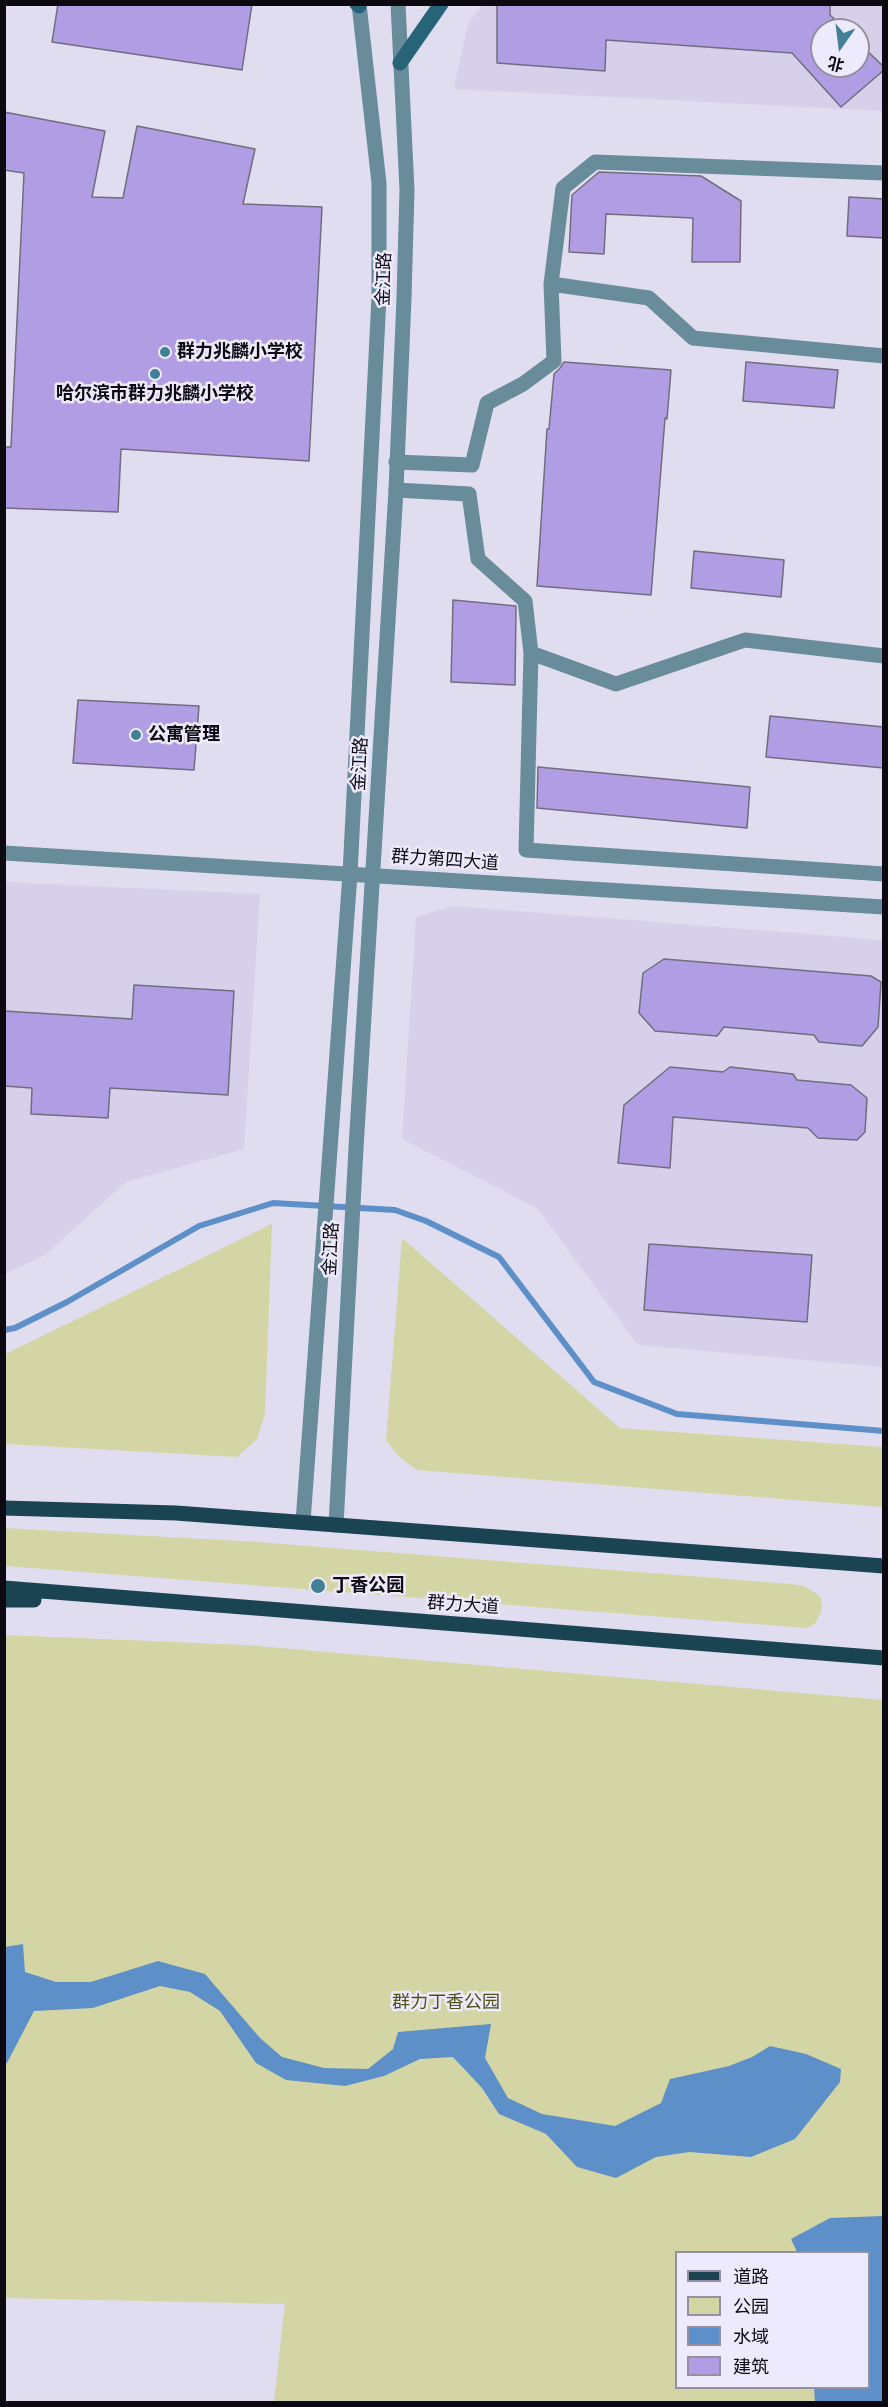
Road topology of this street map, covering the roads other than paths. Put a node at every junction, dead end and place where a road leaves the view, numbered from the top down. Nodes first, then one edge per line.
1 (398, 4) edge
2 (441, 4) edge
3 (359, 5) edge
4 (400, 63) junction
5 (884, 173) edge
6 (551, 284) junction
7 (884, 356) edge
8 (396, 462) junction
9 (396, 490) junction
10 (531, 653) junction
11 (884, 656) edge
12 (4, 853) edge
13 (350, 874) junction
14 (884, 874) edge
15 (374, 876) junction
16 (884, 908) edge
17 (4, 1498) edge
18 (4, 1508) edge
19 (176, 1513) junction
20 (303, 1522) junction
21 (336, 1525) junction
22 (884, 1566) edge
23 (4, 1588) edge
24 (4, 1600) edge
25 (186, 1604) junction
26 (884, 1658) edge

1 - 4 street, 金江路
2 - 4 main road
3 - 13 street, 金江路
4 - 8 street, 金江路
5 - 6 street
6 - 7 street
6 - 8 street
8 - 9 street, 金江路
9 - 10 street
9 - 15 street, 金江路
10 - 11 street
10 - 14 street
12 - 13 street, 群力第四大道
13 - 15 street, 群力第四大道
13 - 20 street, 金江路
15 - 16 street, 群力第四大道
15 - 21 street, 金江路
17 - 19 main road
18 - 19 main road
19 - 20 main road
20 - 21 main road
21 - 22 main road
23 - 25 main road, 群力大道
24 - 25 main road
25 - 26 main road, 群力大道

